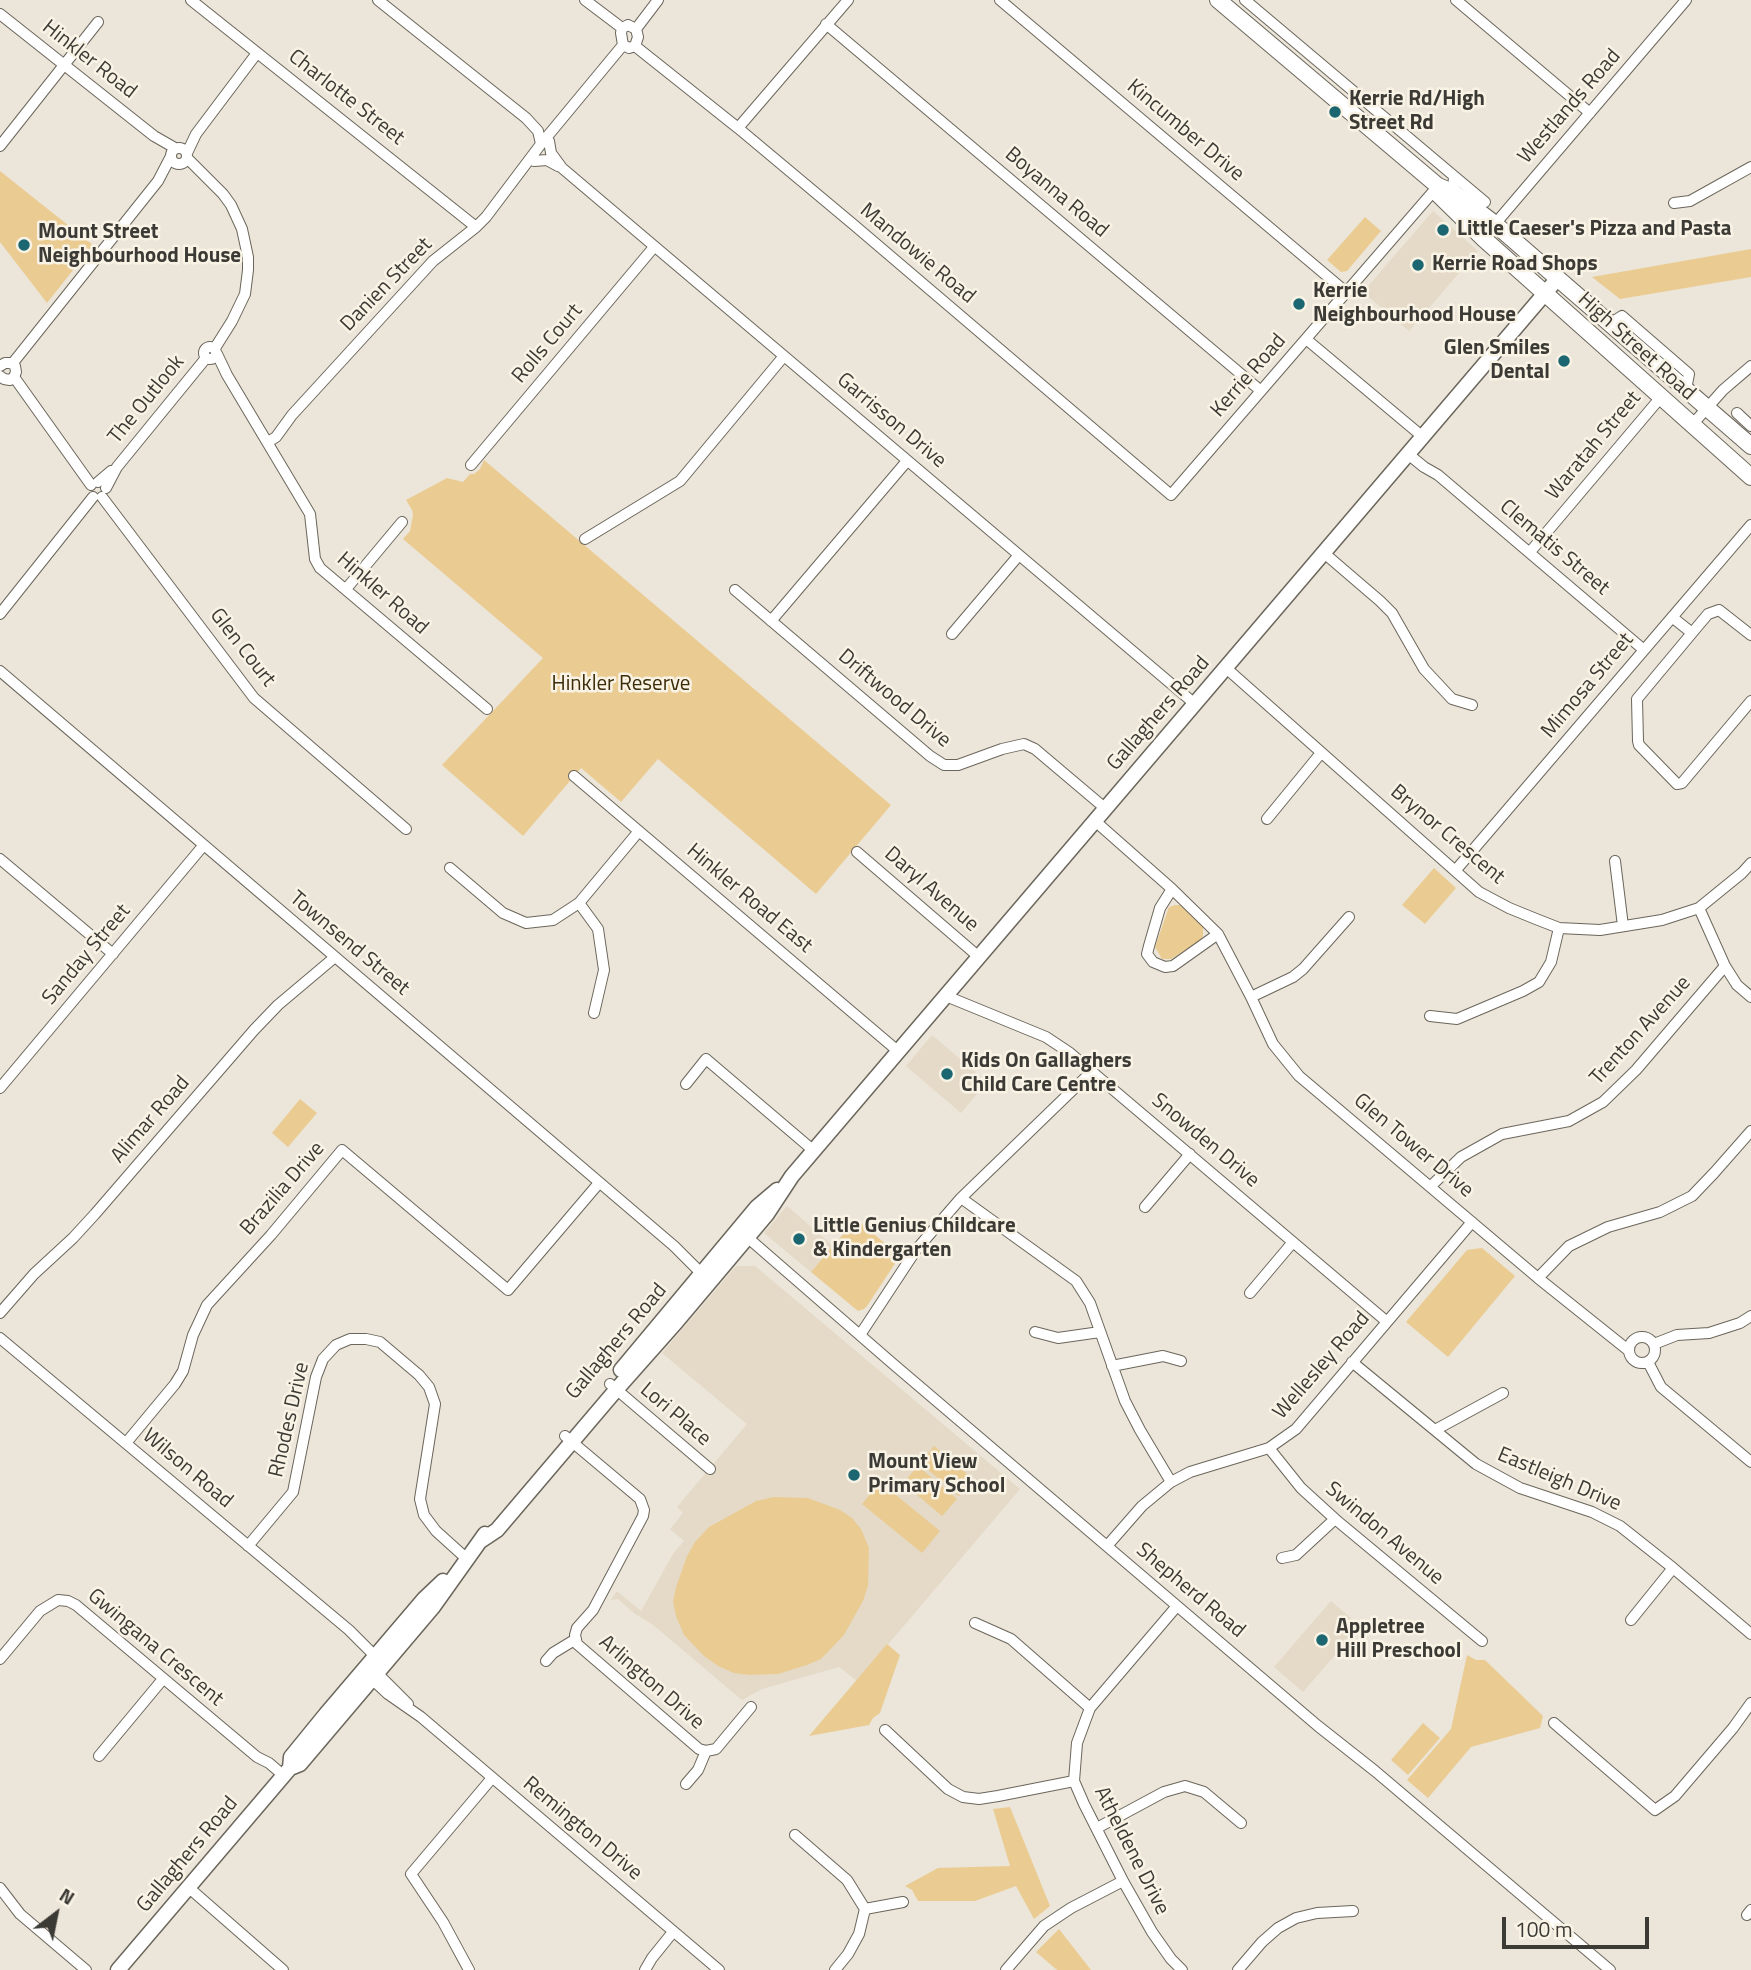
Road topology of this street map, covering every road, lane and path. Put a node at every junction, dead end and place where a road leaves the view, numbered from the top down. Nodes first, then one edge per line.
1 (191, 0) edge
2 (378, 0) edge
3 (585, 0) edge
4 (658, 0) edge
5 (848, 0) edge
6 (1000, 0) edge
7 (1218, 0) edge
8 (1245, 0) edge
9 (1456, 0) edge
10 (1684, 1) edge
11 (0, 14) edge
12 (98, 22) dead end
13 (826, 24) junction
14 (622, 28) junction
15 (636, 29) junction
16 (623, 46) junction
17 (635, 46) junction
18 (257, 52) junction
19 (64, 65) junction
20 (574, 106) junction
21 (1590, 113) junction
22 (526, 118) junction
23 (554, 127) junction
24 (738, 128) junction
25 (545, 142) junction
26 (0, 146) edge
27 (178, 156) junction
28 (534, 161) junction
29 (1751, 167) edge
30 (562, 168) junction
31 (512, 184) junction
32 (1448, 184) junction
33 (1485, 202) dead end
34 (1674, 203) dead end
35 (1494, 224) junction
36 (476, 227) junction
37 (1484, 239) junction
38 (654, 247) junction
39 (1558, 278) junction
40 (1346, 292) junction
41 (1545, 294) junction
42 (1306, 339) junction
43 (212, 355) junction
44 (784, 356) junction
45 (1751, 366) edge
46 (2, 370) edge
47 (1261, 391) junction
48 (1661, 397) junction
49 (1707, 407) junction
50 (1737, 413) dead end
51 (1691, 426) junction
52 (1745, 428) edge
53 (1423, 437) junction
54 (266, 439) junction
55 (1751, 446) edge
56 (1411, 452) junction
57 (1722, 452) junction
58 (907, 461) junction
59 (471, 465) dead end
60 (1751, 477) edge
61 (98, 490) junction
62 (1171, 495) joint
63 (402, 522) dead end
64 (1751, 525) edge
65 (585, 539) dead end
66 (1530, 552) junction
67 (1324, 553) junction
68 (1018, 555) junction
69 (346, 589) junction
70 (735, 590) dead end
71 (0, 614) edge
72 (1672, 617) junction
73 (771, 621) junction
74 (1692, 633) junction
75 (952, 634) dead end
76 (1751, 635) edge
77 (1644, 650) junction
78 (1226, 668) junction
79 (0, 671) edge
80 (1751, 701) edge
81 (1195, 704) junction
82 (1472, 705) dead end
83 (486, 709) dead end
84 (1321, 753) junction
85 (575, 776) dead end
86 (1106, 809) junction
87 (1266, 819) dead end
88 (1095, 821) junction
89 (406, 829) dead end
90 (639, 831) junction
91 (204, 846) junction
92 (857, 852) dead end
93 (0, 859) edge
94 (1615, 861) dead end
95 (1751, 863) edge
96 (450, 868) dead end
97 (1455, 871) junction
98 (1172, 889) junction
99 (579, 903) junction
100 (1699, 908) junction
101 (1349, 917) dead end
102 (1623, 926) junction
103 (1559, 928) junction
104 (1219, 934) junction
105 (113, 954) junction
106 (335, 957) junction
107 (979, 957) junction
108 (1726, 966) junction
109 (946, 996) junction
110 (1251, 997) junction
111 (1751, 997) edge
112 (594, 1013) dead end
113 (1430, 1016) dead end
114 (899, 1052) junction
115 (1093, 1072) junction
116 (686, 1084) dead end
117 (0, 1088) edge
118 (1751, 1131) edge
119 (814, 1151) junction
120 (1190, 1154) junction
121 (599, 1183) junction
122 (1431, 1186) junction
123 (961, 1198) junction
124 (1144, 1207) dead end
125 (1472, 1222) junction
126 (743, 1234) junction
127 (1293, 1242) junction
128 (703, 1271) junction
129 (1538, 1278) junction
130 (1250, 1293) dead end
131 (0, 1313) edge
132 (1751, 1316) edge
133 (1386, 1321) junction
134 (1035, 1332) dead end
135 (1100, 1332) junction
136 (860, 1335) junction
137 (0, 1338) edge
138 (1654, 1344) junction
139 (1628, 1350) junction
140 (1181, 1361) dead end
141 (1352, 1362) junction
142 (1648, 1362) junction
143 (1112, 1366) junction
144 (613, 1387) junction
145 (1503, 1393) dead end
146 (1435, 1430) junction
147 (568, 1438) junction
148 (126, 1443) junction
149 (1269, 1448) junction
150 (1751, 1462) edge
151 (710, 1469) dead end
152 (1171, 1482) junction
153 (1335, 1519) junction
154 (248, 1546) junction
155 (1107, 1546) junction
156 (1282, 1558) dead end
157 (1673, 1568) junction
158 (458, 1570) junction
159 (1177, 1606) junction
160 (1631, 1620) dead end
161 (975, 1623) dead end
162 (1751, 1634) edge
163 (576, 1639) junction
164 (1482, 1641) dead end
165 (0, 1659) edge
166 (546, 1661) dead end
167 (374, 1668) junction
168 (163, 1679) junction
169 (1751, 1703) edge
170 (751, 1707) dead end
171 (1090, 1708) junction
172 (421, 1717) junction
173 (1554, 1723) dead end
174 (885, 1730) dead end
175 (706, 1751) junction
176 (99, 1756) dead end
177 (284, 1774) junction
178 (492, 1778) junction
179 (1074, 1781) junction
180 (686, 1784) dead end
181 (1241, 1823) dead end
182 (1097, 1828) junction
183 (794, 1835) dead end
184 (1123, 1881) junction
185 (188, 1887) junction
186 (0, 1888) edge
187 (903, 1902) dead end
188 (865, 1909) junction
189 (1353, 1911) dead end
190 (673, 1932) junction
191 (86, 1970) edge
192 (118, 1970) edge
193 (284, 1970) edge
194 (469, 1970) edge
195 (645, 1970) edge
196 (719, 1970) edge
197 (835, 1970) edge
198 (1006, 1970) edge
199 (1182, 1970) edge
200 (1238, 1970) edge
201 (1610, 1970) edge

1 - 18 street, Charlotte Street
2 - 22 street
3 - 14 street
4 - 15 street
5 - 13 street
6 - 40 street, Kincumber Drive
7 - 32 main road, High Street Road
8 - 32 street
9 - 21 street
10 - 21 street, Westlands Road
11 - 19 street, Hinkler Road
12 - 19 street
13 - 24 street
13 - 47 street, Boyanna Road
14 - 15 street
14 - 16 street
15 - 17 street
16 - 17 street
16 - 20 street, Danien Street
17 - 24 street, Mandowie Road
18 - 27 street
18 - 36 street, Charlotte Street
19 - 26 street
19 - 27 street, Hinkler Road
20 - 23 street, Danien Street
20 - 25 street, Danien Street
21 - 35 street, Westlands Road
22 - 23 street
22 - 25 street, Garrisson Drive
23 - 25 street, Danien Street
24 - 62 street, Mandowie Road
25 - 28 street, Danien Street
25 - 30 street, Garrisson Drive
25 - 31 street, Danien Street
27 - 43 street, Hinkler Road
27 - 46 street
28 - 30 street, Garrisson Drive
28 - 31 street, Danien Street
29 - 34 street
30 - 38 street, Garrisson Drive
31 - 36 street, Danien Street
32 - 33 street
32 - 35 main road, High Street Road
32 - 37 main road, High Street Road
32 - 40 street, Kerrie Road
35 - 37 street, Westlands Road
35 - 39 main road, High Street Road
36 - 54 street, Danien Street
37 - 41 main road, High Street Road
38 - 44 street, Garrisson Drive
38 - 59 street, Rolls Court
39 - 41 street, Gallaghers Road
39 - 49 main road, High Street Road
40 - 42 street, Kerrie Road
41 - 48 main road, High Street Road
41 - 53 street, Gallaghers Road
42 - 47 street, Kerrie Road
42 - 53 street
43 - 54 street, Hinkler Road
43 - 61 street, The Outlook
44 - 58 street, Garrisson Drive
44 - 65 street
45 - 49 street
46 - 61 street, Glen Court
47 - 62 street, Kerrie Road
48 - 51 main road, High Street Road
48 - 66 street, Waratah Street
49 - 51 street
49 - 52 main road, High Street Road
50 - 52 street, High Street Road
51 - 57 main road, High Street Road
52 - 55 main road, High Street Road
52 - 57 main road
53 - 56 street, Gallaghers Road
54 - 69 street, Hinkler Road
56 - 66 street, Clematis Street
56 - 67 street, Gallaghers Road
57 - 60 main road, High Street Road
58 - 68 street, Garrisson Drive
58 - 73 street
61 - 71 street, The Outlook
61 - 89 street, Glen Court
63 - 69 street
64 - 72 street, Mimosa Street
66 - 77 street, Clematis Street
67 - 78 street, Gallaghers Road
67 - 82 street
68 - 75 street
68 - 81 street, Garrisson Drive
69 - 83 street, Hinkler Road
70 - 73 street, Driftwood Drive
72 - 74 street
72 - 77 street, Mimosa Street
73 - 86 street, Driftwood Drive
74 - 76 street
74 - 80 street
77 - 97 street, Mimosa Street
78 - 81 street, Gallaghers Road
78 - 84 street, Brynor Crescent
79 - 91 street, Townsend Street
81 - 86 street, Gallaghers Road
84 - 87 street
84 - 97 street, Brynor Crescent
85 - 90 street, Hinkler Road East
86 - 88 street, Gallaghers Road
88 - 98 street, Glen Tower Drive
88 - 107 street, Gallaghers Road
90 - 99 street
90 - 114 street, Hinkler Road East
91 - 105 street, Sanday Street
91 - 106 street, Townsend Street
92 - 107 street, Daryl Avenue
93 - 105 street
94 - 102 street
95 - 100 street, Brynor Crescent
96 - 99 street
97 - 103 street, Brynor Crescent
98 - 104 street, Glen Tower Drive
98 - 104 street
99 - 112 street
100 - 102 street, Brynor Crescent
100 - 108 street
101 - 110 street
102 - 103 street, Brynor Crescent
103 - 113 street
104 - 110 street, Glen Tower Drive
105 - 117 street, Sanday Street
106 - 121 street, Townsend Street
106 - 131 street, Alimar Road
107 - 109 street, Gallaghers Road
108 - 111 street
108 - 122 street, Trenton Avenue
109 - 114 street, Gallaghers Road
109 - 115 street, Snowden Drive
110 - 122 street, Glen Tower Drive
114 - 119 street, Gallaghers Road
115 - 120 street, Snowden Drive
115 - 123 street
116 - 119 street
118 - 129 street
119 - 126 street, Gallaghers Road
120 - 124 street
120 - 127 street, Snowden Drive
121 - 128 street, Townsend Street
121 - 148 street, Brazilia Drive
122 - 125 street, Glen Tower Drive
123 - 135 street
123 - 136 street
125 - 129 street, Glen Tower Drive
125 - 133 street, Wellesley Road
126 - 128 street, Gallaghers Road
126 - 136 street, Shepherd Road
126 - 144 street, Gallaghers Road
127 - 130 street
127 - 133 street, Snowden Drive
128 - 144 street, Gallaghers Road
129 - 139 street, Glen Tower Drive
132 - 138 street
133 - 141 street, Wellesley Road
134 - 135 street
135 - 143 street
136 - 155 street, Shepherd Road
137 - 148 street, Wilson Road
138 - 139 street
138 - 142 street
139 - 142 street
140 - 143 street
141 - 146 street, Eastleigh Drive
141 - 149 street, Wellesley Road
142 - 150 street
143 - 152 street
144 - 147 street, Gallaghers Road
144 - 151 street, Lori Place
145 - 146 street
146 - 157 street, Eastleigh Drive
147 - 158 street, Gallaghers Road
147 - 163 street, Arlington Drive
148 - 154 street, Wilson Road
149 - 152 street, Wellesley Road
149 - 153 street, Swindon Avenue
152 - 155 street, Wellesley Road
153 - 156 street
153 - 164 street, Swindon Avenue
154 - 158 street, Rhodes Drive
154 - 167 street, Wilson Road
155 - 159 street, Shepherd Road
157 - 160 street
157 - 162 street, Eastleigh Drive
158 - 167 street, Gallaghers Road
159 - 171 street, Atheldene Drive
159 - 201 street, Shepherd Road
161 - 171 street
163 - 166 street, Arlington Drive
163 - 175 street, Arlington Drive
165 - 168 street, Gwingana Crescent
167 - 172 street, Remington Drive
167 - 172 street, Remington Drive
167 - 177 street, Gallaghers Road
167 - 177 street, Gallaghers Road
168 - 176 street
168 - 177 street, Gwingana Crescent
169 - 173 street
170 - 175 street, Arlington Drive
171 - 179 street, Atheldene Drive
172 - 178 street, Remington Drive
174 - 179 street
175 - 180 street, Arlington Drive
177 - 185 street, Gallaghers Road
178 - 190 street, Remington Drive
178 - 194 street
179 - 182 street, Atheldene Drive
181 - 182 street
182 - 184 street, Atheldene Drive
183 - 188 street
184 - 198 street
184 - 199 street, Atheldene Drive
185 - 192 street, Gallaghers Road
185 - 193 street
186 - 191 street
187 - 188 street
188 - 197 street
189 - 200 street
190 - 195 street
190 - 196 street, Remington Drive

